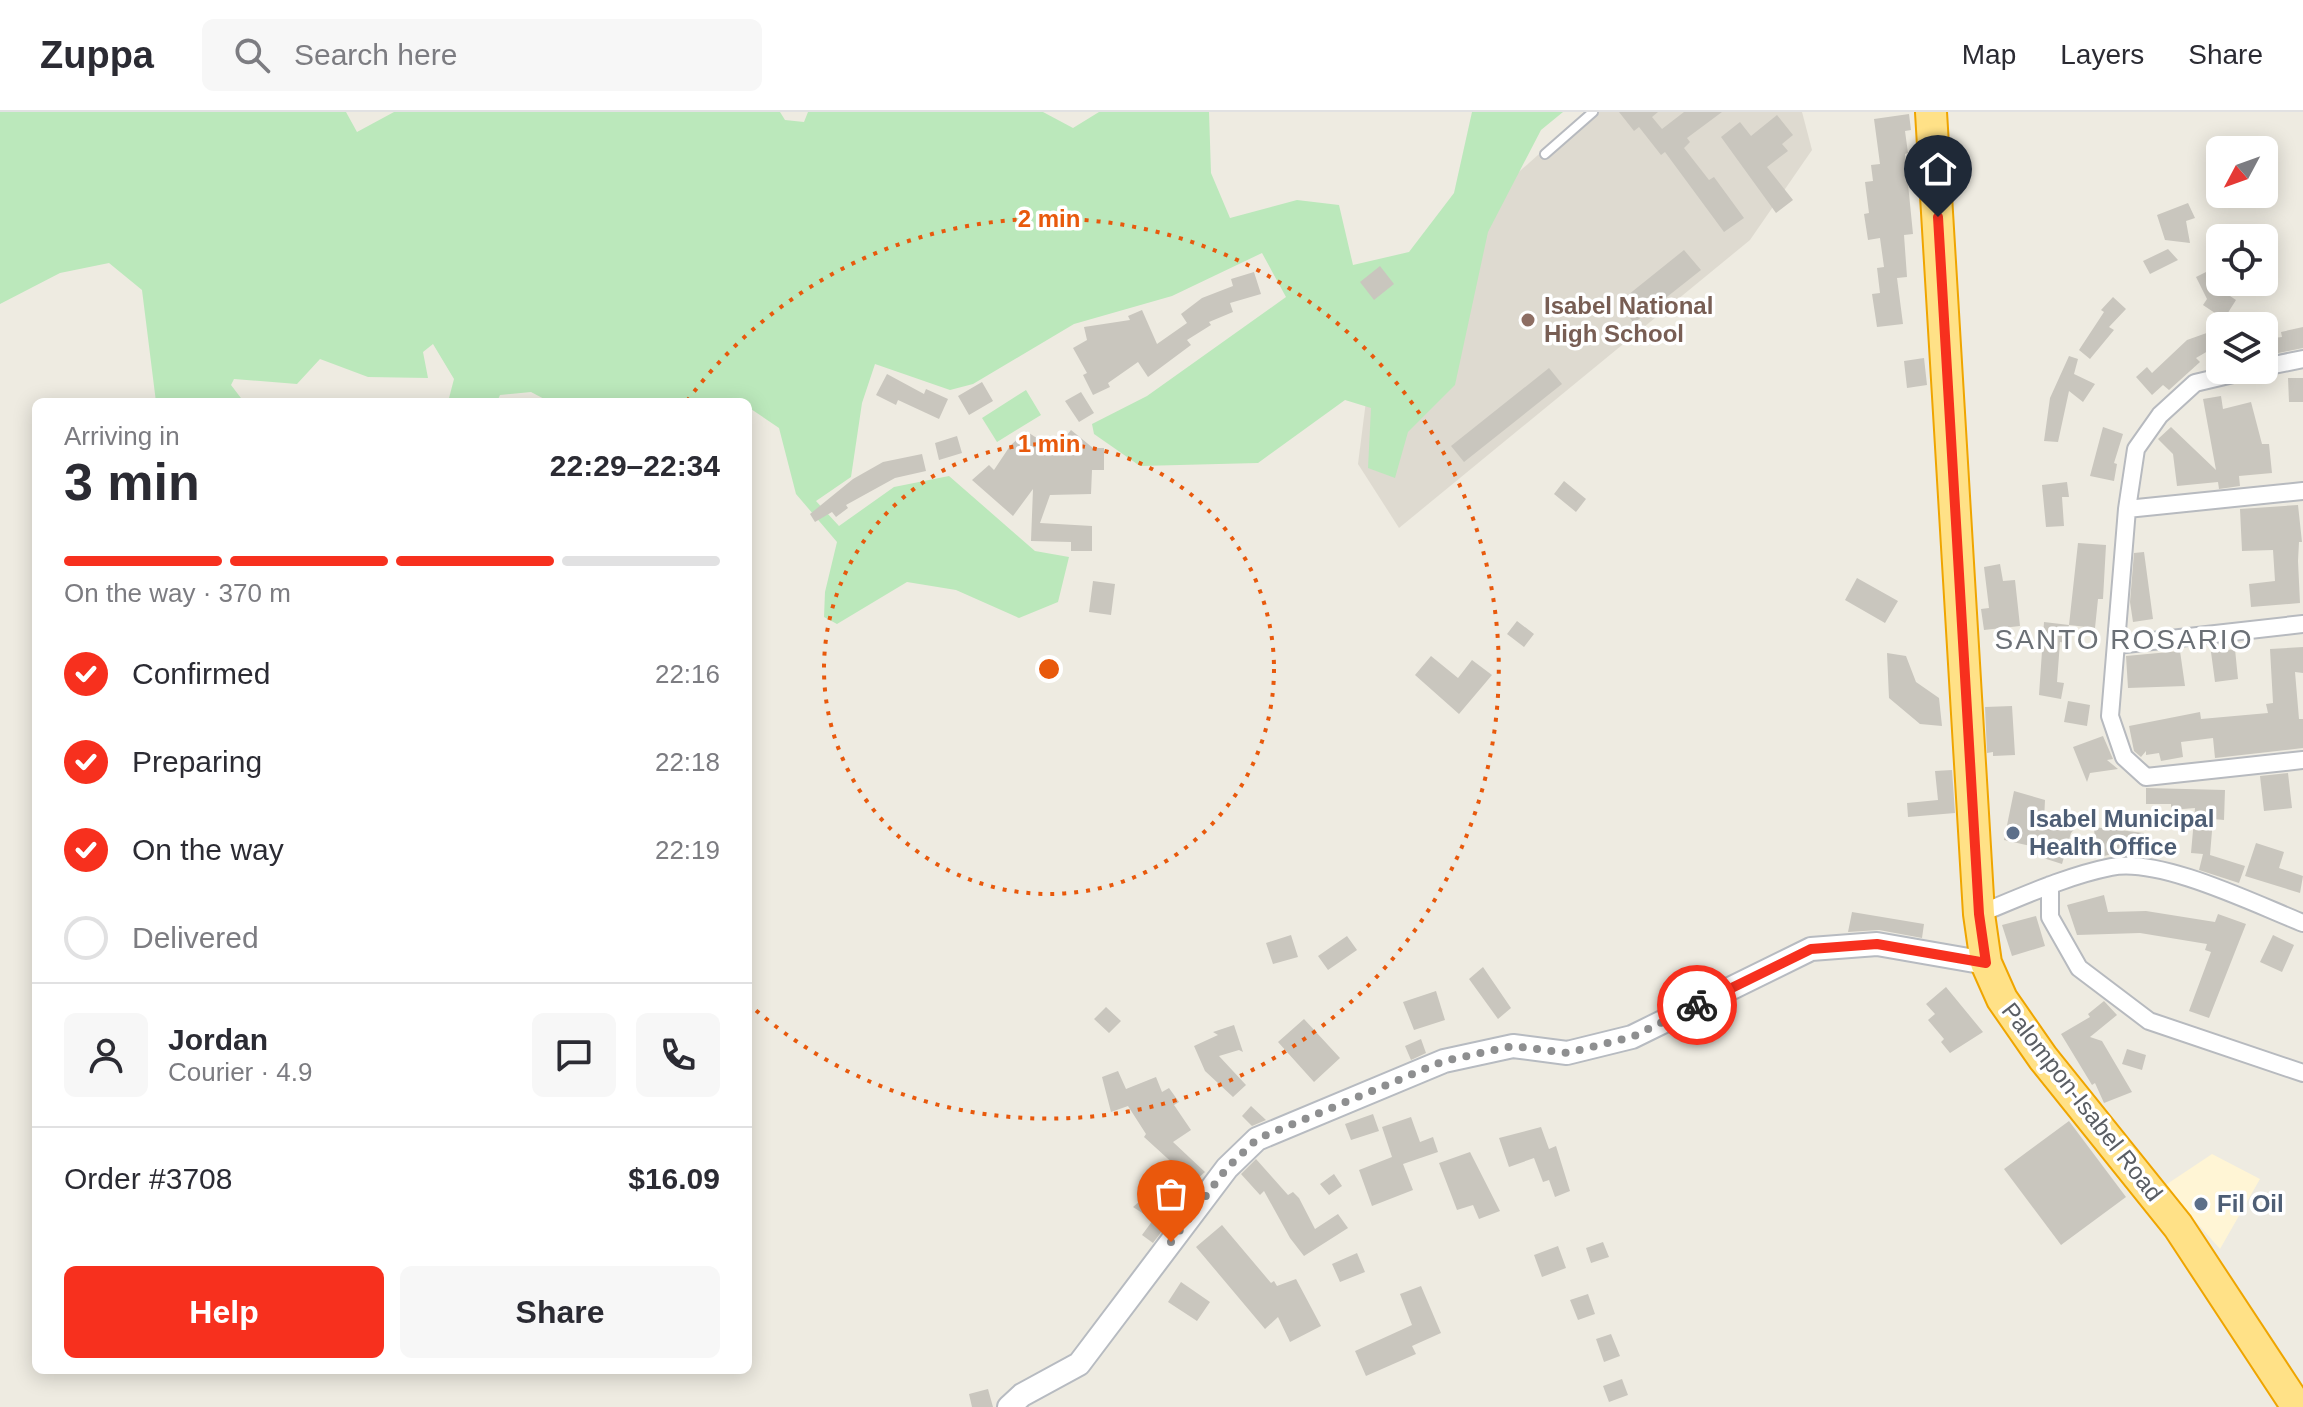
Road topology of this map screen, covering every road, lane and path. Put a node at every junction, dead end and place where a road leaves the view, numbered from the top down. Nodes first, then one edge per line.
1 (1593, 112) edge
2 (1931, 112) edge
3 (1545, 154) dead end
4 (2303, 359) edge
5 (2278, 364) edge
6 (2206, 380) edge
7 (2303, 491) edge
8 (2127, 509) junction
9 (2303, 624) edge
10 (2117, 645) junction
11 (2303, 760) edge
12 (2050, 885) junction
13 (1979, 914) junction
14 (2303, 923) edge
15 (1986, 963) junction
16 (2303, 1073) edge
17 (1009, 1407) edge
18 (2297, 1407) edge

1 - 3 lane
2 - 13 highway, Palompon-Isabel Road
4 - 5 street
6 - 8 street
7 - 8 street
8 - 10 street
9 - 10 street
10 - 11 street
12 - 13 street
12 - 14 street
12 - 16 street
13 - 15 highway, Palompon-Isabel Road
15 - 17 street
15 - 18 highway, Palompon-Isabel Road

